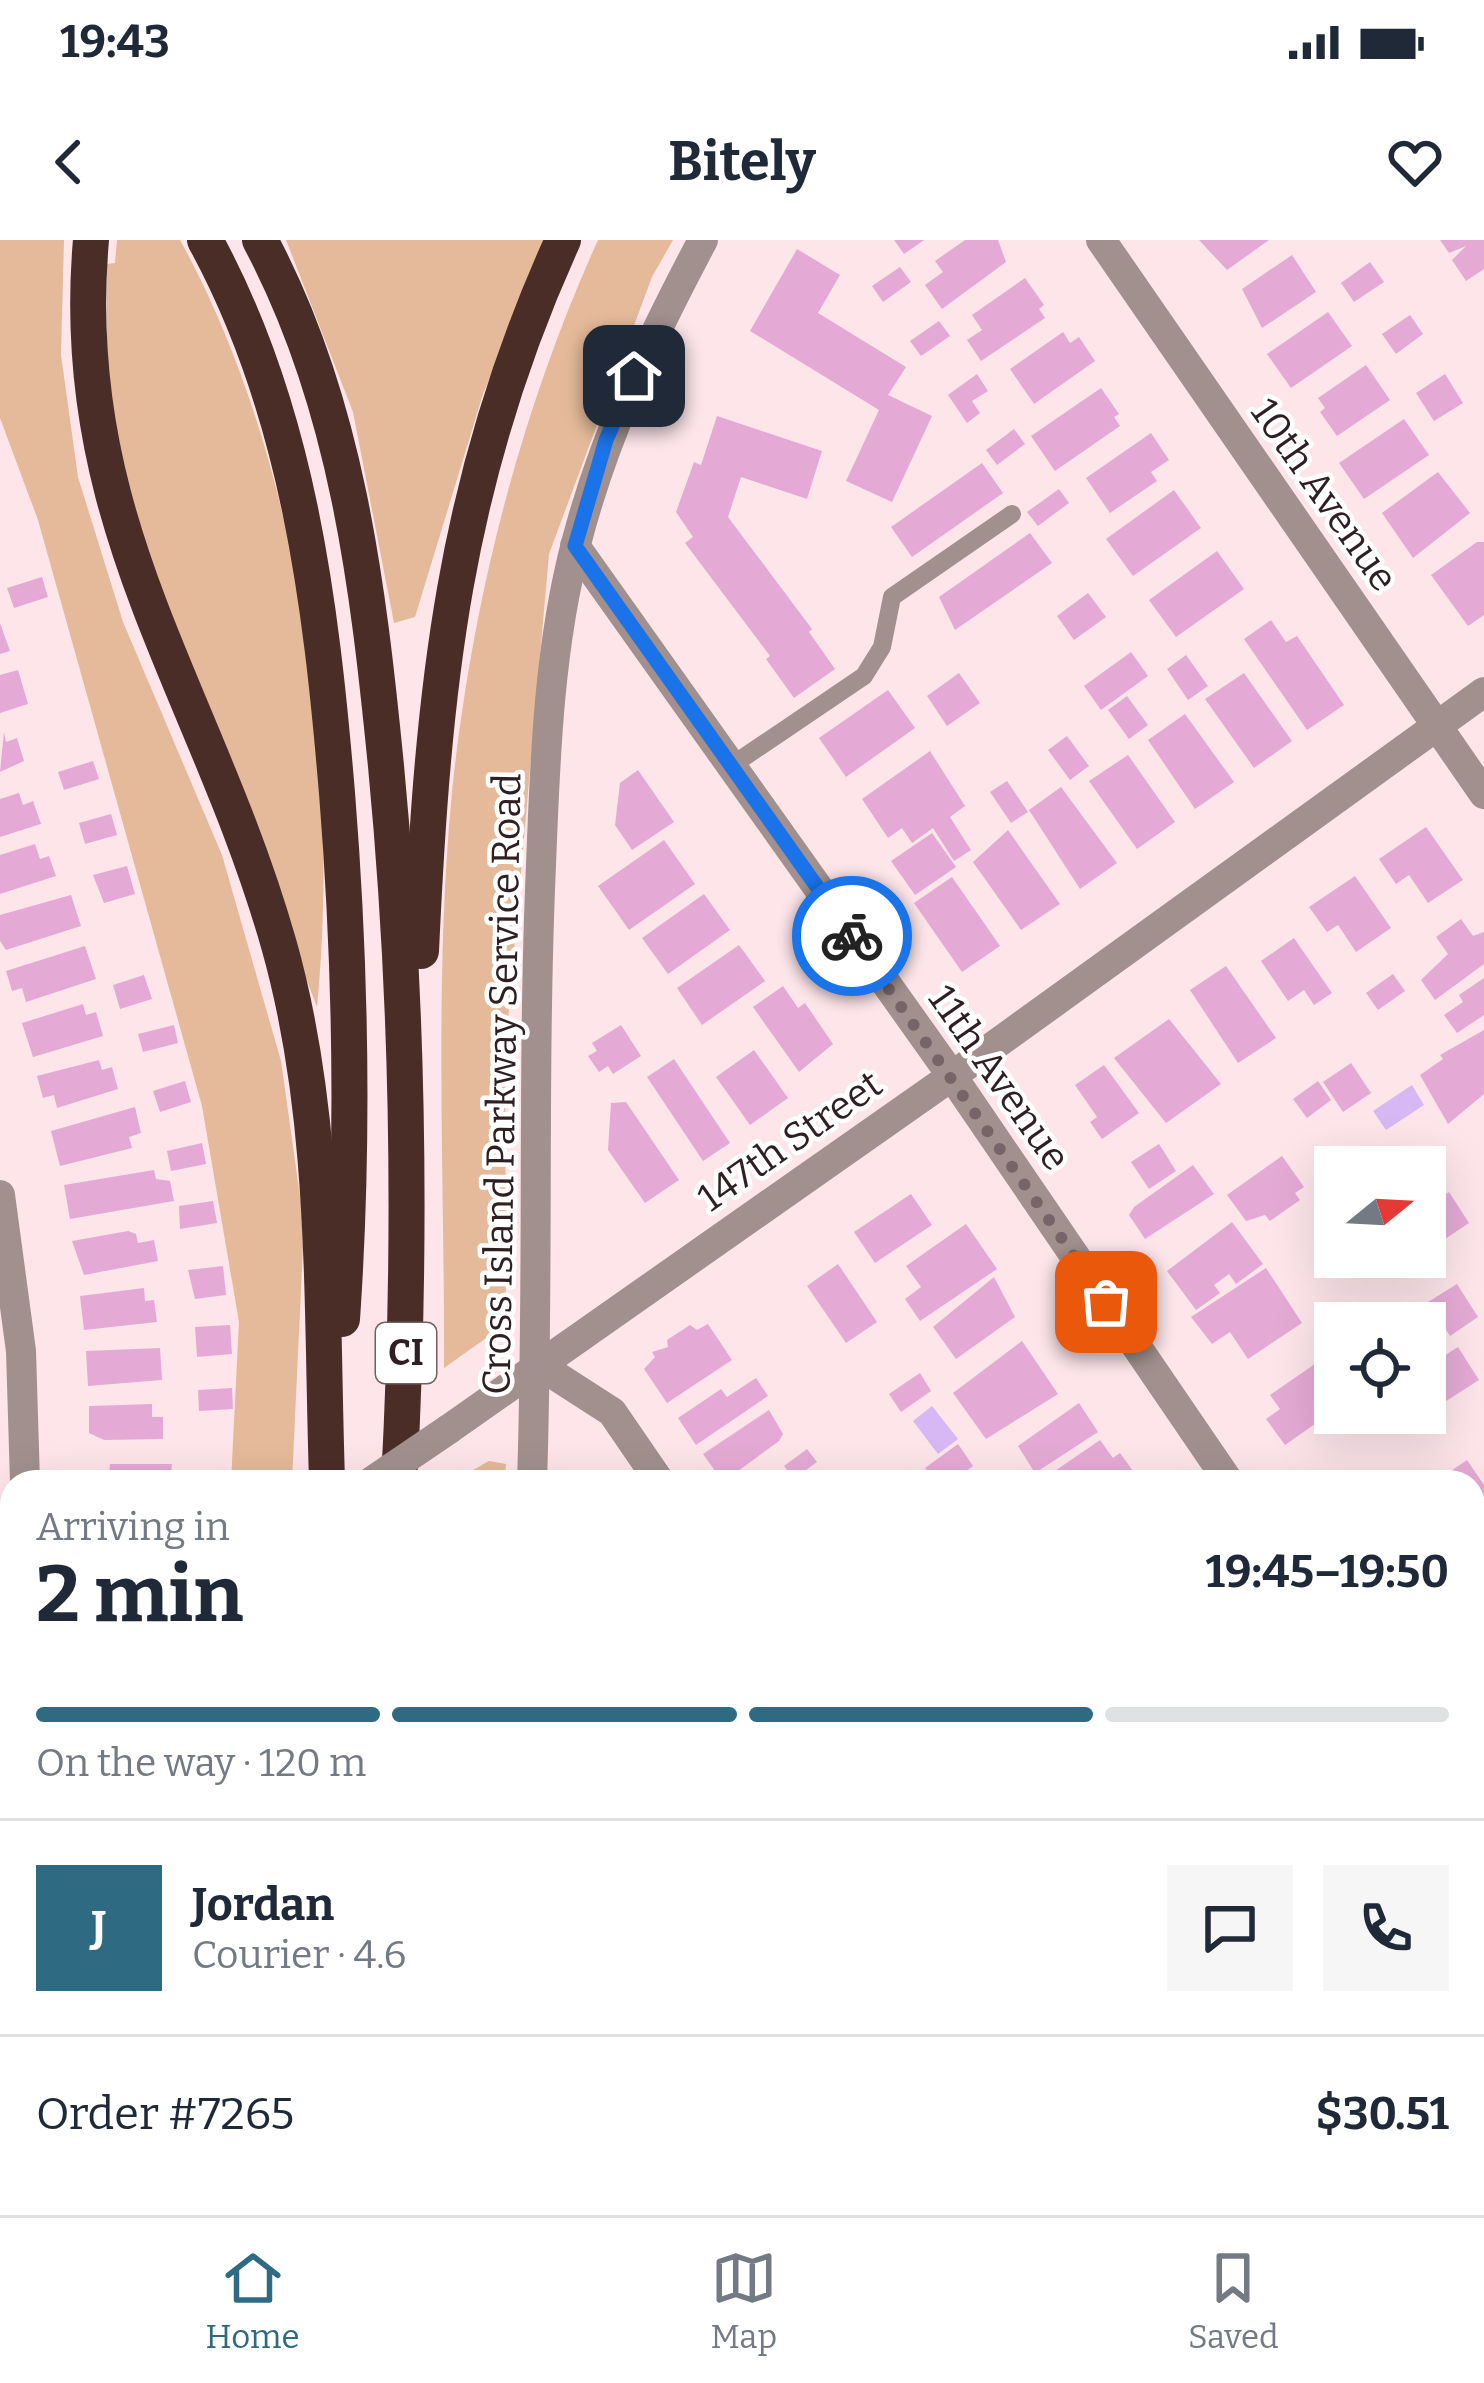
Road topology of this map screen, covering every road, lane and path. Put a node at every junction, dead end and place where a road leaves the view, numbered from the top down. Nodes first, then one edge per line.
1 (91, 240) edge
2 (205, 240) edge
3 (260, 240) edge
4 (563, 240) edge
5 (703, 240) edge
6 (1101, 240) edge
7 (1012, 514) dead end
8 (575, 546) junction
9 (1484, 692) edge
10 (1439, 729) junction
11 (731, 766) junction
12 (1484, 794) edge
13 (952, 1076) junction
14 (1, 1207) edge
15 (410, 1225) junction
16 (536, 1363) junction
17 (25, 1470) edge
18 (327, 1470) edge
19 (328, 1470) edge
20 (389, 1470) edge
21 (400, 1470) edge
22 (532, 1470) edge
23 (652, 1470) edge
24 (1221, 1470) edge

1 - 18 highway
2 - 19 highway
3 - 15 highway
4 - 15 highway
5 - 8 street, Cross Island Parkway Service Road
6 - 10 street, 10th Avenue
7 - 11 lane
8 - 11 street, 11th Avenue
8 - 16 street, Cross Island Parkway Service Road
9 - 10 street, 147th Street
10 - 12 street, 10th Avenue
10 - 13 street, 147th Street
11 - 13 street, 11th Avenue
13 - 16 street, 147th Street
13 - 24 street, 11th Avenue
14 - 17 street
15 - 21 highway, CI
16 - 20 street, 147th Street, bridge
16 - 22 street, Cross Island Parkway Service Road
16 - 23 street

